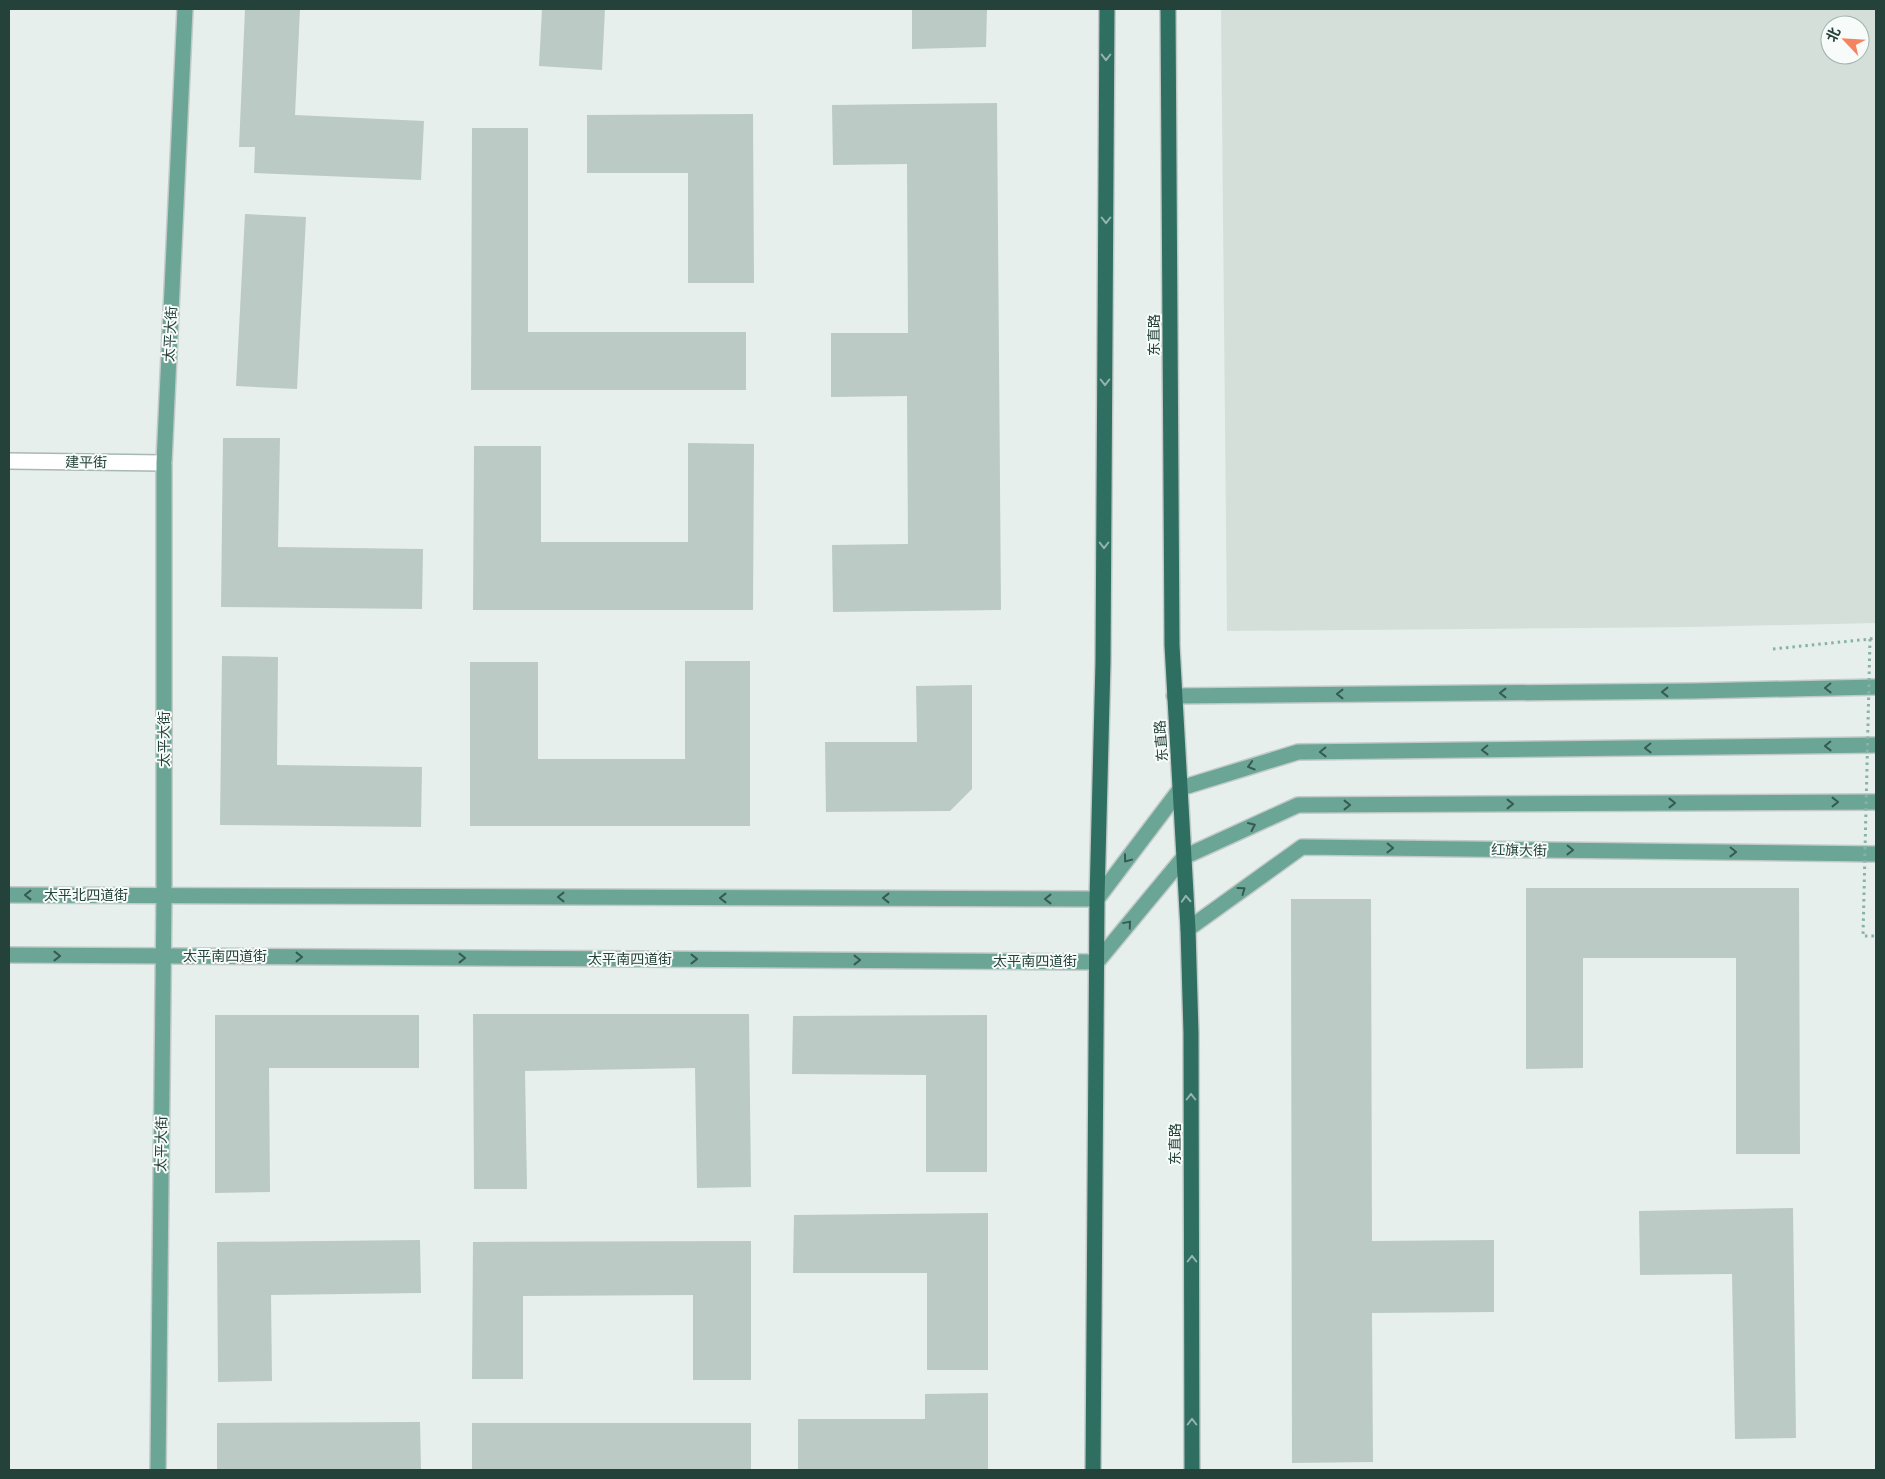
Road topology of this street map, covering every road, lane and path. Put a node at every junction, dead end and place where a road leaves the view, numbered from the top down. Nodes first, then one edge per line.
1 (185, 9) edge
2 (1107, 9) edge
3 (1168, 9) edge
4 (9, 461) edge
5 (164, 464) junction
6 (1876, 638) edge
7 (1870, 639) junction
8 (1773, 649) dead end
9 (1876, 687) edge
10 (1174, 696) junction
11 (1876, 745) edge
12 (1181, 788) junction
13 (1876, 802) edge
14 (1876, 854) edge
15 (1184, 857) junction
16 (9, 895) edge
17 (164, 895) junction
18 (1097, 900) junction
19 (1188, 929) junction
20 (1876, 936) edge
21 (9, 955) edge
22 (163, 956) junction
23 (1097, 962) junction
24 (158, 1470) edge
25 (1093, 1470) edge
26 (1192, 1470) edge

1 - 5 main road, 太平大街
2 -> 18 highway
3 - 10 highway, 东直路
4 - 5 street, 建平街
5 - 17 main road, 太平大街
6 - 7 path, bridge
7 - 8 path, bridge
7 - 20 path, bridge
9 -> 10 main road
10 - 12 highway, 东直路
11 -> 12 main road
12 - 15 highway, 东直路
12 -> 18 main road
15 -> 13 main road
19 -> 14 main road, 红旗大街
19 -> 15 highway, 东直路
23 -> 15 main road
17 -> 16 main road, 太平北四道街
18 -> 17 main road
17 - 22 main road, 太平大街
18 - 23 highway
26 -> 19 highway, 东直路
21 -> 22 main road
22 -> 23 main road, 太平南四道街
22 - 24 main road, 太平大街
23 - 25 highway

